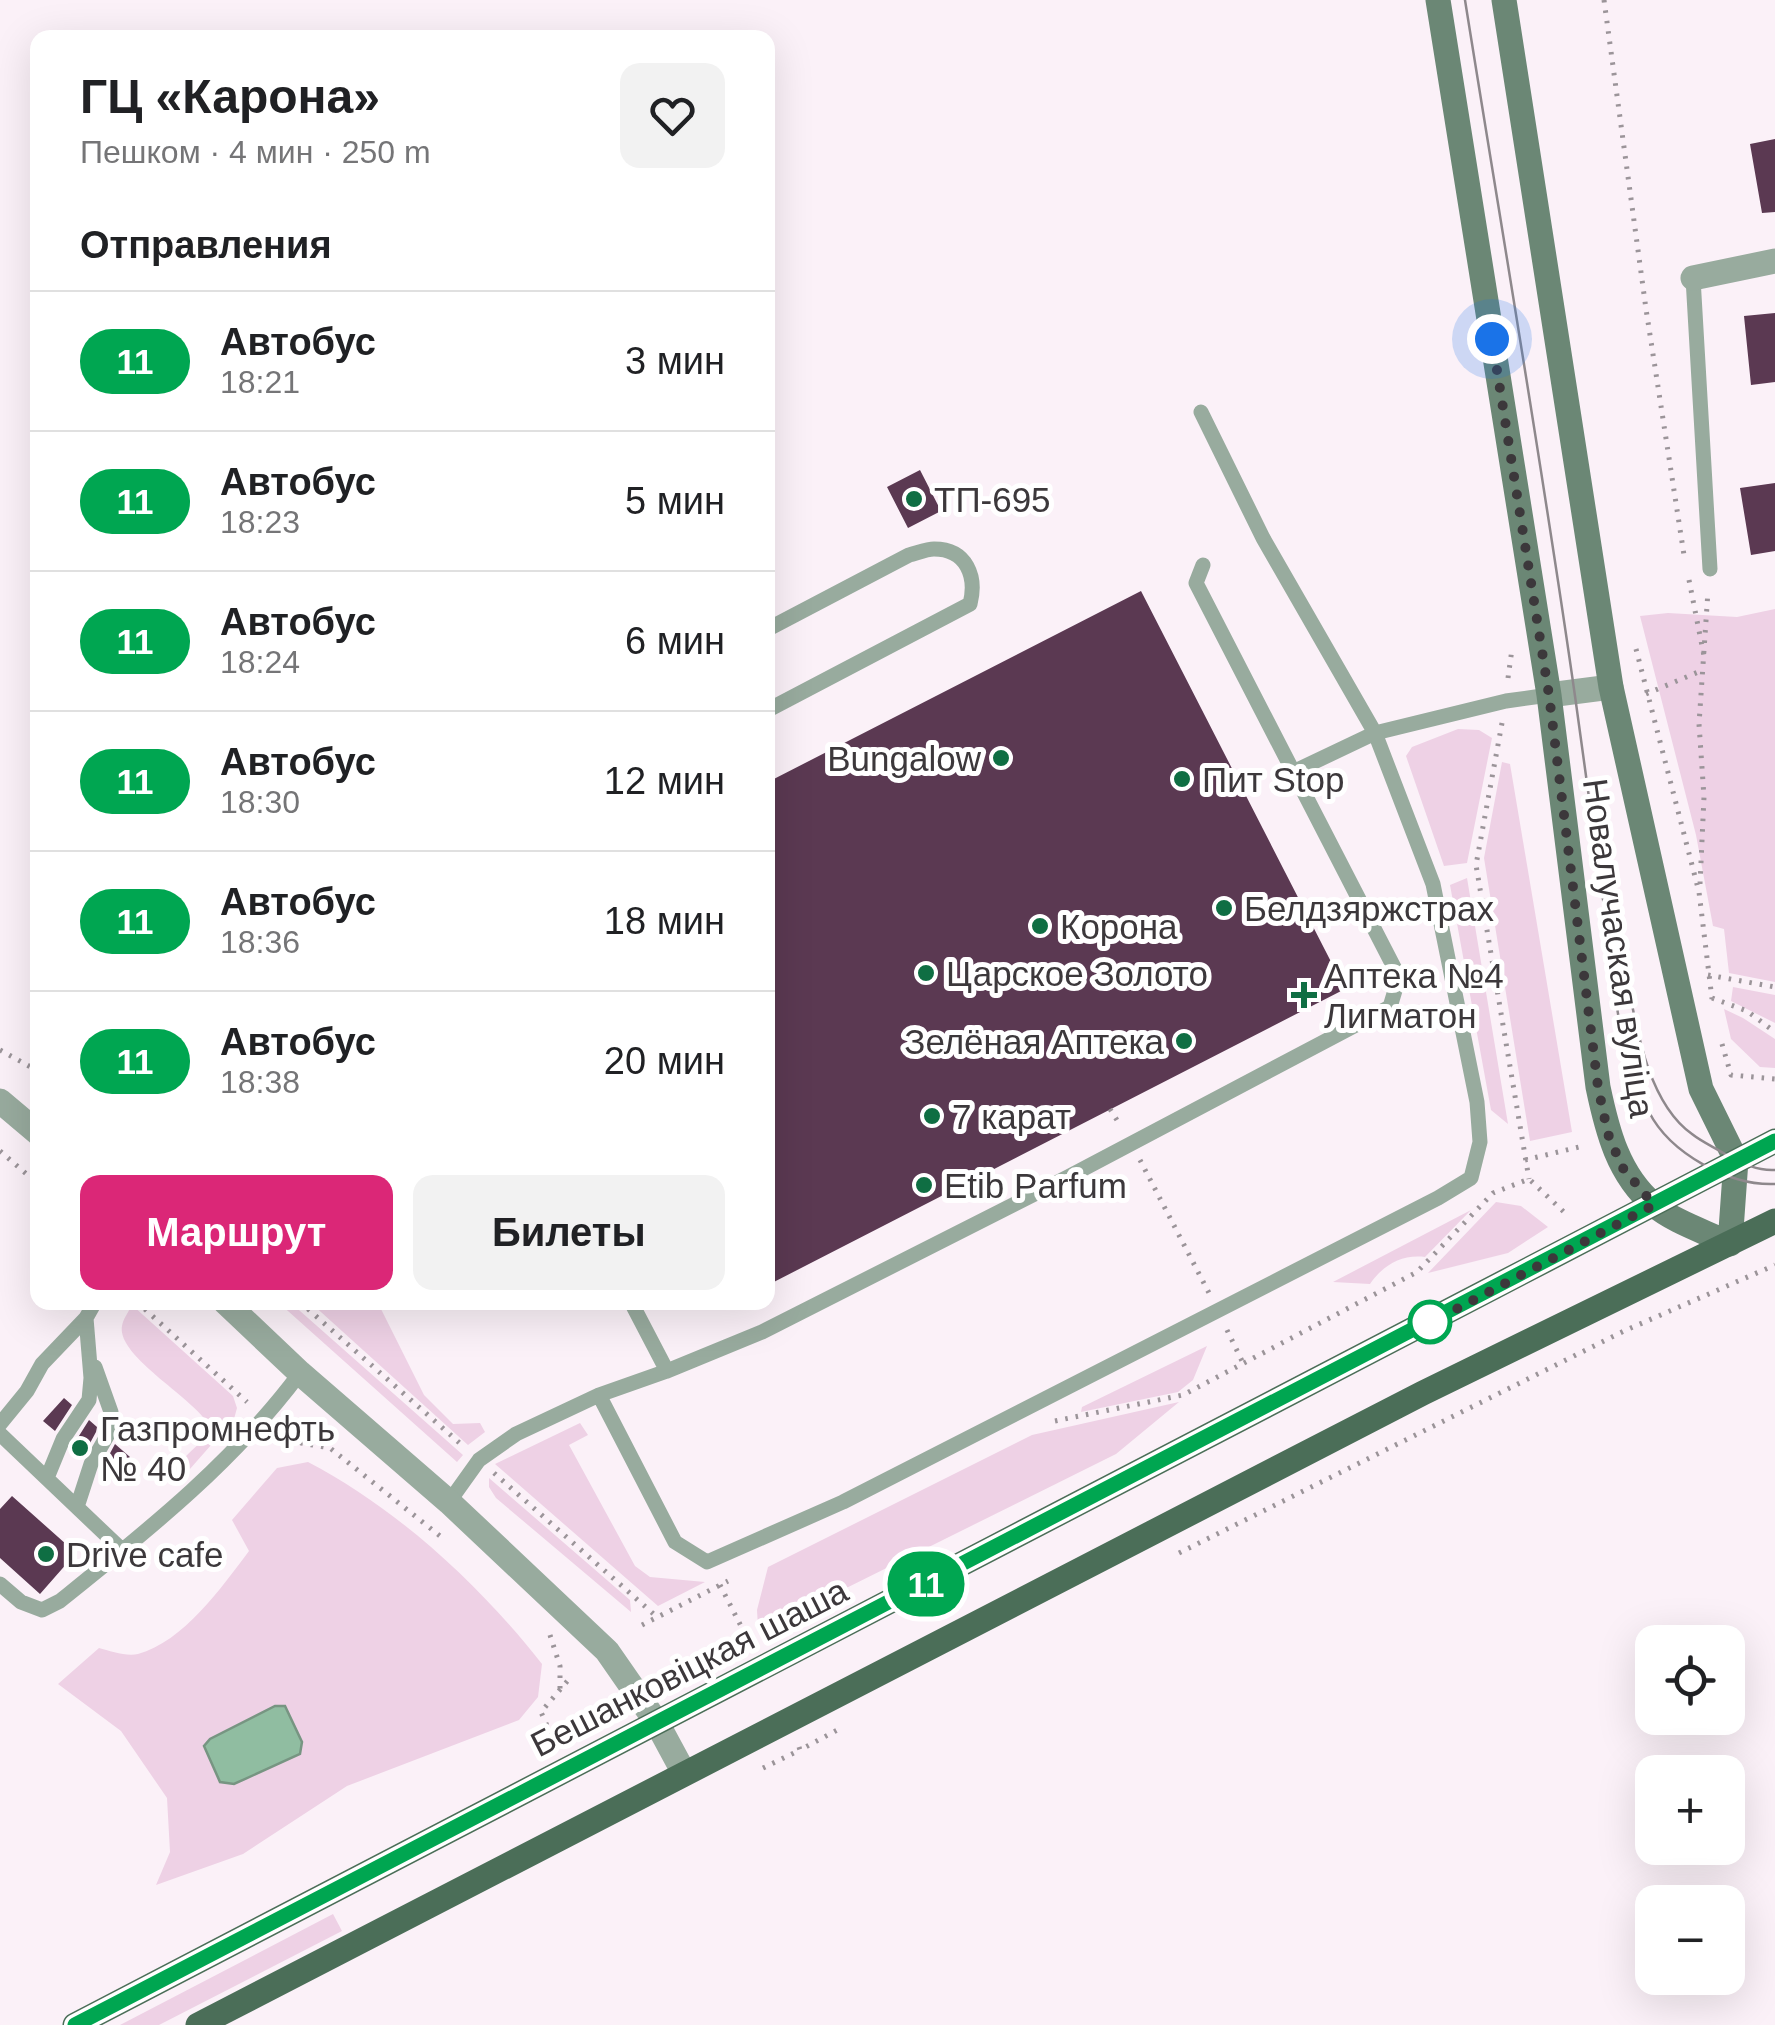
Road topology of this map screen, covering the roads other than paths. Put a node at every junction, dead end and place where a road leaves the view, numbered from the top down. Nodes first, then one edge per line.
1 (1438, 0) edge
2 (1504, 0) edge
3 (1775, 260) edge
4 (1693, 278) joint
5 (1200, 412) dead end
6 (1202, 565) dead end
7 (1710, 569) road end
8 (775, 625) edge
9 (1611, 687) junction
10 (1549, 695) junction
11 (775, 706) edge
12 (1376, 732) junction
13 (1294, 772) junction
14 (0, 1101) edge
15 (30, 1126) edge
16 (1775, 1141) edge
17 (1736, 1160) junction
18 (1654, 1205) junction
19 (1775, 1221) edge
20 (1730, 1244) junction
21 (90, 1310) edge
22 (233, 1310) edge
23 (635, 1310) edge
24 (86, 1318) junction
25 (88, 1349) junction
26 (667, 1371) junction
27 (300, 1373) junction
28 (599, 1395) junction
29 (0, 1424) edge
30 (0, 1434) edge
31 (47, 1478) junction
32 (449, 1502) junction
33 (77, 1507) junction
34 (123, 1551) junction
35 (0, 1584) edge
36 (657, 1723) junction
37 (684, 1773) junction
38 (75, 2025) edge
39 (198, 2025) edge

1 - 10 main road, Новалучаская вуліца
2 - 9 main road, Новалучаская вуліца
3 - 4 street
4 - 7 lane
5 - 12 lane
6 - 13 lane
8 - 11 lane
9 - 10 street
9 - 17 main road, Новалучаская вуліца
10 - 12 lane
10 - 18 main road, Новалучаская вуліца
12 - 13 lane
12 - 28 lane
13 - 26 lane
14 - 15 street
16 - 17 main road, Бешанковіцкая шаша
17 - 18 main road, Бешанковіцкая шаша
17 - 20 main road, Новалучаская вуліца
18 - 20 main road, Новалучаская вуліца
18 - 36 main road, Бешанковіцкая шаша
19 - 20 main road
20 - 37 main road
21 - 24 lane
22 - 27 street
23 - 26 lane
24 - 25 lane
24 - 29 lane
25 - 31 lane
25 - 33 lane
26 - 28 lane
27 - 32 street
27 - 34 lane
28 - 32 lane
30 - 31 lane
31 - 33 lane
32 - 36 street
33 - 34 lane
34 - 35 lane
36 - 37 street
36 - 38 main road, Бешанковіцкая шаша
37 - 39 main road

